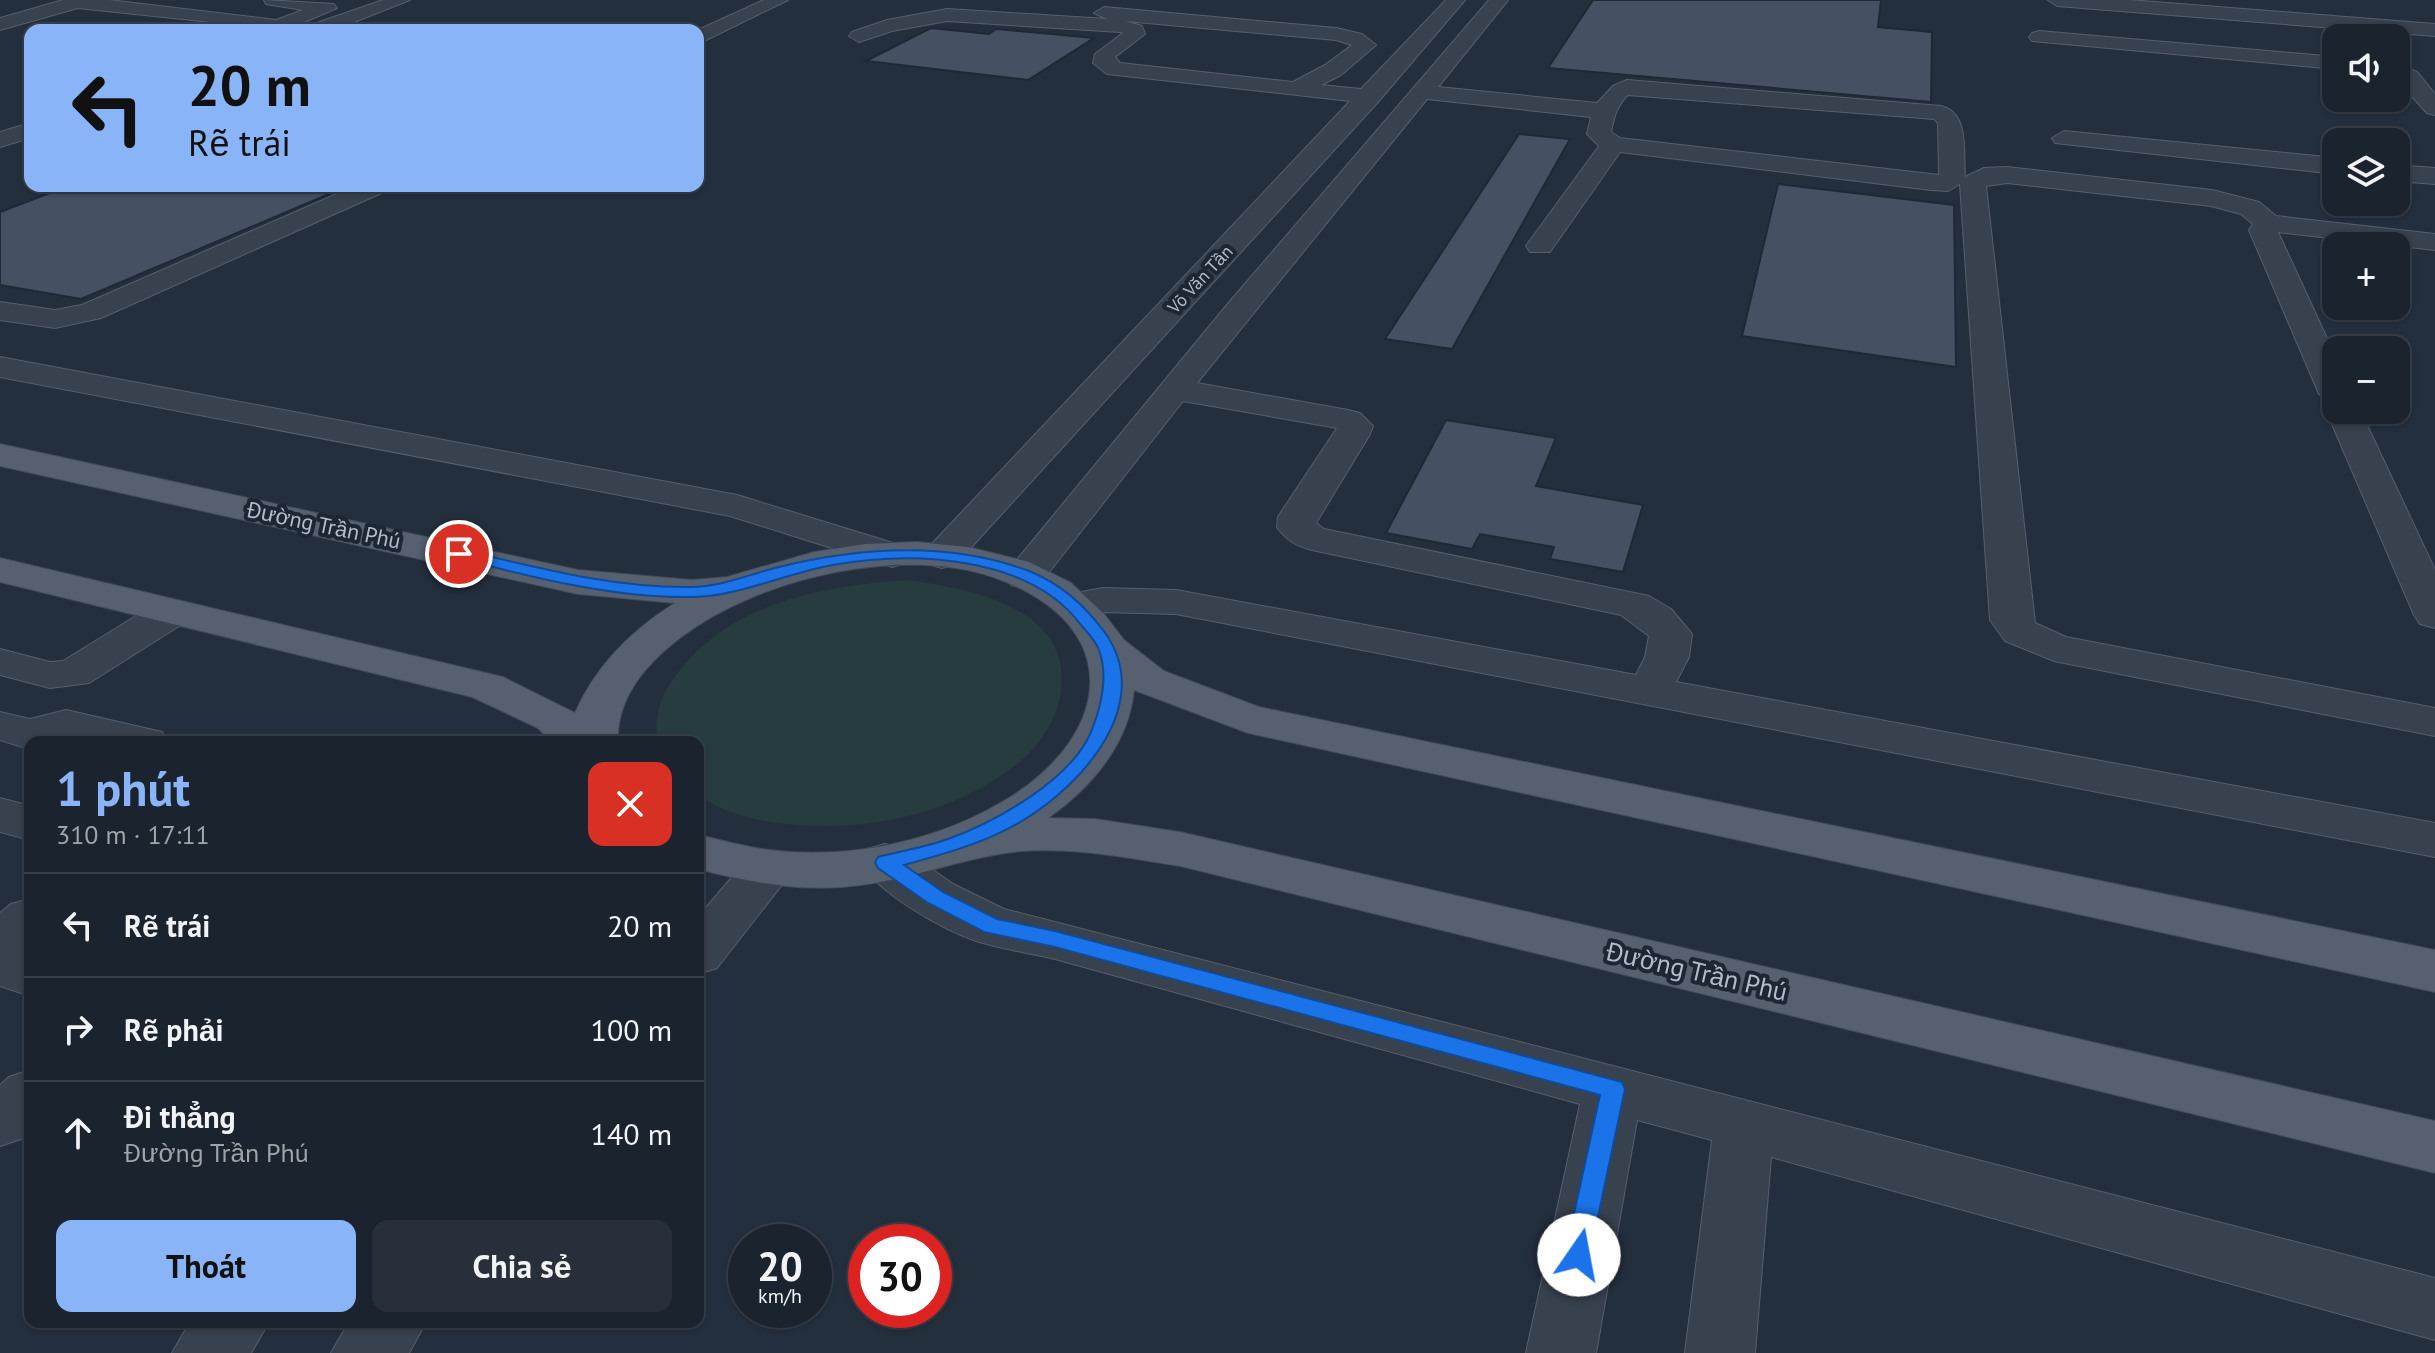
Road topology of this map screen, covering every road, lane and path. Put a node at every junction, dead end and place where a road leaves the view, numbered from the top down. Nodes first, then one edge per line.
1 (273, 0) edge
2 (401, 0) edge
3 (779, 0) edge
4 (958, 0) edge
5 (964, 0) edge
6 (1456, 0) edge
7 (1499, 0) edge
8 (2057, 0) edge
9 (81, 1) edge
10 (2404, 10) dead end
11 (2035, 12) dead end
12 (936, 16) junction
13 (0, 24) edge
14 (262, 24) edge
15 (283, 24) edge
16 (332, 24) edge
17 (2428, 29) edge
18 (704, 35) edge
19 (859, 36) dead end
20 (2435, 44) edge
21 (2322, 62) edge
22 (2410, 78) edge
23 (1298, 88) junction
24 (1421, 92) junction
25 (1769, 96) junction
26 (1370, 97) junction
27 (2435, 108) edge
28 (1603, 111) junction
29 (24, 132) edge
30 (2064, 138) dead end
31 (0, 140) edge
32 (1613, 144) junction
33 (1762, 163) junction
34 (2322, 165) edge
35 (2410, 174) edge
36 (2435, 176) edge
37 (364, 192) edge
38 (2269, 224) junction
39 (2435, 242) edge
40 (1540, 246) dead end
41 (0, 311) edge
42 (2322, 363) edge
43 (0, 367) edge
44 (1175, 389) junction
45 (2349, 424) edge
46 (0, 455) edge
47 (892, 555) junction
48 (942, 556) junction
49 (0, 570) edge
50 (1025, 576) junction
51 (744, 585) junction
52 (1075, 605) junction
53 (172, 612) junction
54 (2435, 615) edge
55 (1108, 649) junction
56 (1, 662) edge
57 (73, 674) junction
58 (1650, 691) junction
59 (2435, 722) edge
60 (15, 733) edge
61 (119, 736) edge
62 (572, 736) edge
63 (596, 736) edge
64 (0, 815) edge
65 (24, 821) edge
66 (2435, 840) edge
67 (954, 844) junction
68 (704, 853) edge
69 (885, 862) junction
70 (769, 868) junction
71 (24, 923) edge
72 (0, 941) edge
73 (704, 947) edge
74 (0, 965) edge
75 (2435, 971) edge
76 (24, 973) edge
77 (1613, 1089) junction
78 (24, 1099) edge
79 (0, 1121) edge
80 (1744, 1124) junction
81 (2435, 1147) edge
82 (2435, 1309) edge
83 (230, 1328) edge
84 (387, 1328) edge
85 (207, 1353) edge
86 (366, 1353) edge
87 (1561, 1353) edge
88 (1720, 1353) edge

1 - 15 street
2 - 16 street
3 - 18 street
4 - 12 street
5 - 23 street
6 - 26 street, Võ Văn Tần
7 - 24 street
8 - 17 street
9 - 13 street
9 - 14 street
10 - 17 street
11 - 21 street
12 - 19 street
12 - 23 street
17 - 20 street
22 - 27 street
23 - 26 street
24 - 28 street
24 - 44 street
25 - 28 street
25 - 33 street
25 - 33 street
26 - 48 street, Võ Văn Tần
28 - 32 street
29 - 31 street
30 - 34 street
32 - 33 street
32 - 40 street
35 - 36 street
37 - 41 street
38 - 39 street
38 - 42 street
38 - 59 street
43 - 47 street
44 - 50 street
44 - 58 street
45 - 54 street
46 - 51 main road, Đường Trần Phú
47 - 48 main road
47 - 51 main road
48 - 50 main road
49 - 53 main road
50 - 52 main road
51 - 63 main road
52 - 55 main road
52 - 58 street
53 - 57 street
53 - 62 main road
55 - 67 main road
55 - 75 main road
56 - 57 street
57 - 60 street
58 - 66 street
60 - 61 street
64 - 65 street
67 - 69 main road
67 - 81 main road, Đường Trần Phú
68 - 70 main road
69 - 70 main road
69 - 77 street
70 - 73 street
71 - 72 street
74 - 76 street
77 - 80 street
77 - 87 street
78 - 79 street
80 - 82 street
80 - 88 street
83 - 85 street
84 - 86 street

